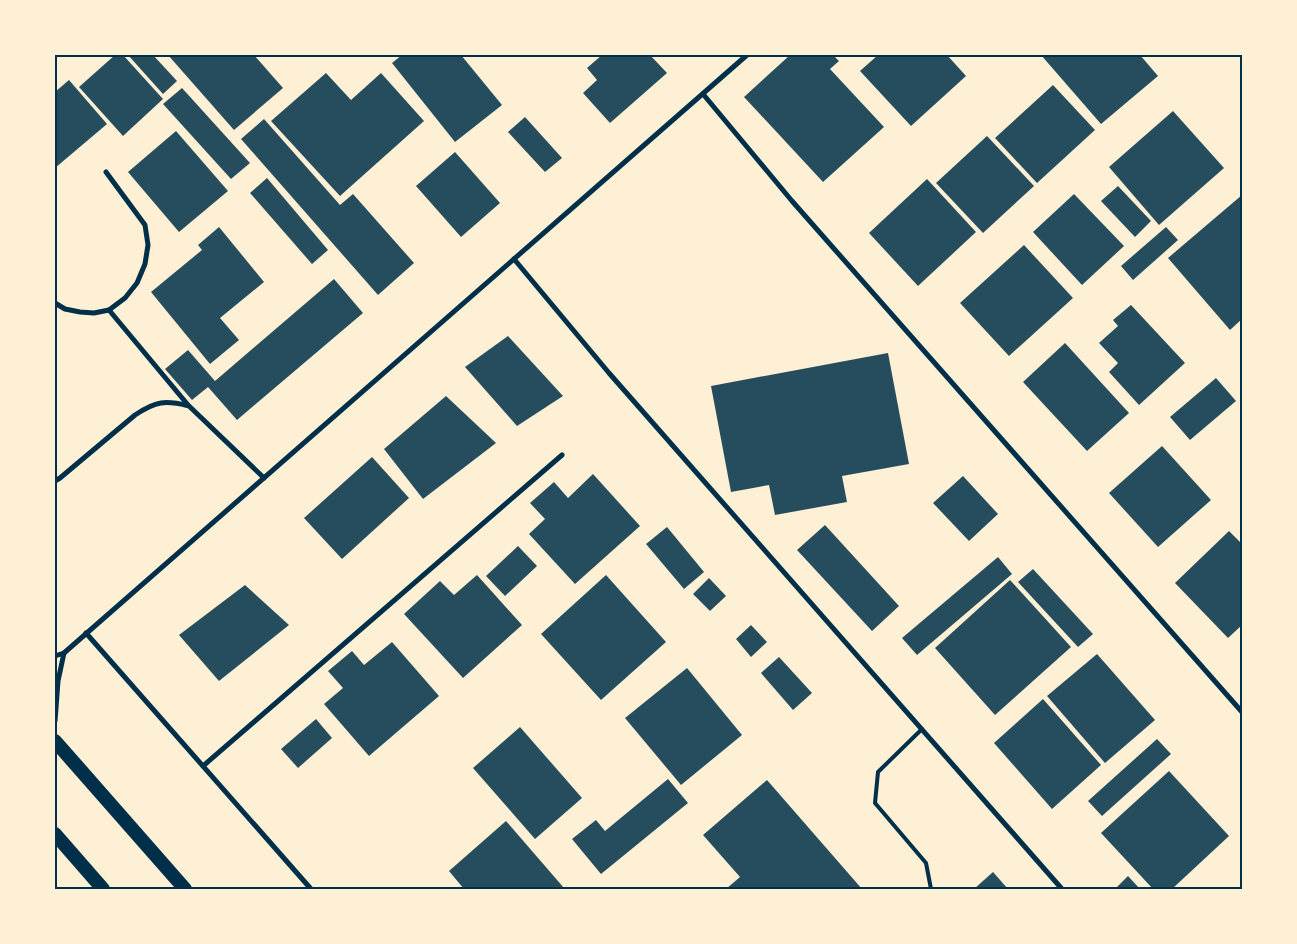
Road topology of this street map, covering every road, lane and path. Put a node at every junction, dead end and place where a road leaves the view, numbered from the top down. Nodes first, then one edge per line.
1 (747, 55) edge
2 (703, 94) junction
3 (106, 172) dead end
4 (514, 259) junction
5 (55, 303) edge
6 (109, 310) junction
7 (189, 406) junction
8 (562, 455) dead end
9 (264, 478) junction
10 (55, 481) edge
11 (86, 633) junction
12 (64, 653) junction
13 (55, 656) edge
14 (1242, 712) edge
15 (55, 721) edge
16 (922, 730) junction
17 (55, 741) edge
18 (203, 766) junction
19 (55, 834) edge
20 (103, 889) edge
21 (185, 889) edge
22 (311, 889) edge
23 (932, 889) edge
24 (1062, 889) edge

1 - 2 street
2 - 4 street
2 - 14 street
3 - 6 street
4 - 9 street
4 - 16 street
5 - 6 street
6 - 7 street
7 - 9 street
7 - 10 street
8 - 18 street
9 - 11 street
11 - 12 street
11 - 18 street
12 - 13 street
12 - 15 street
16 - 23 lane
16 - 24 street
17 - 21 highway
18 - 22 street
19 - 20 highway

